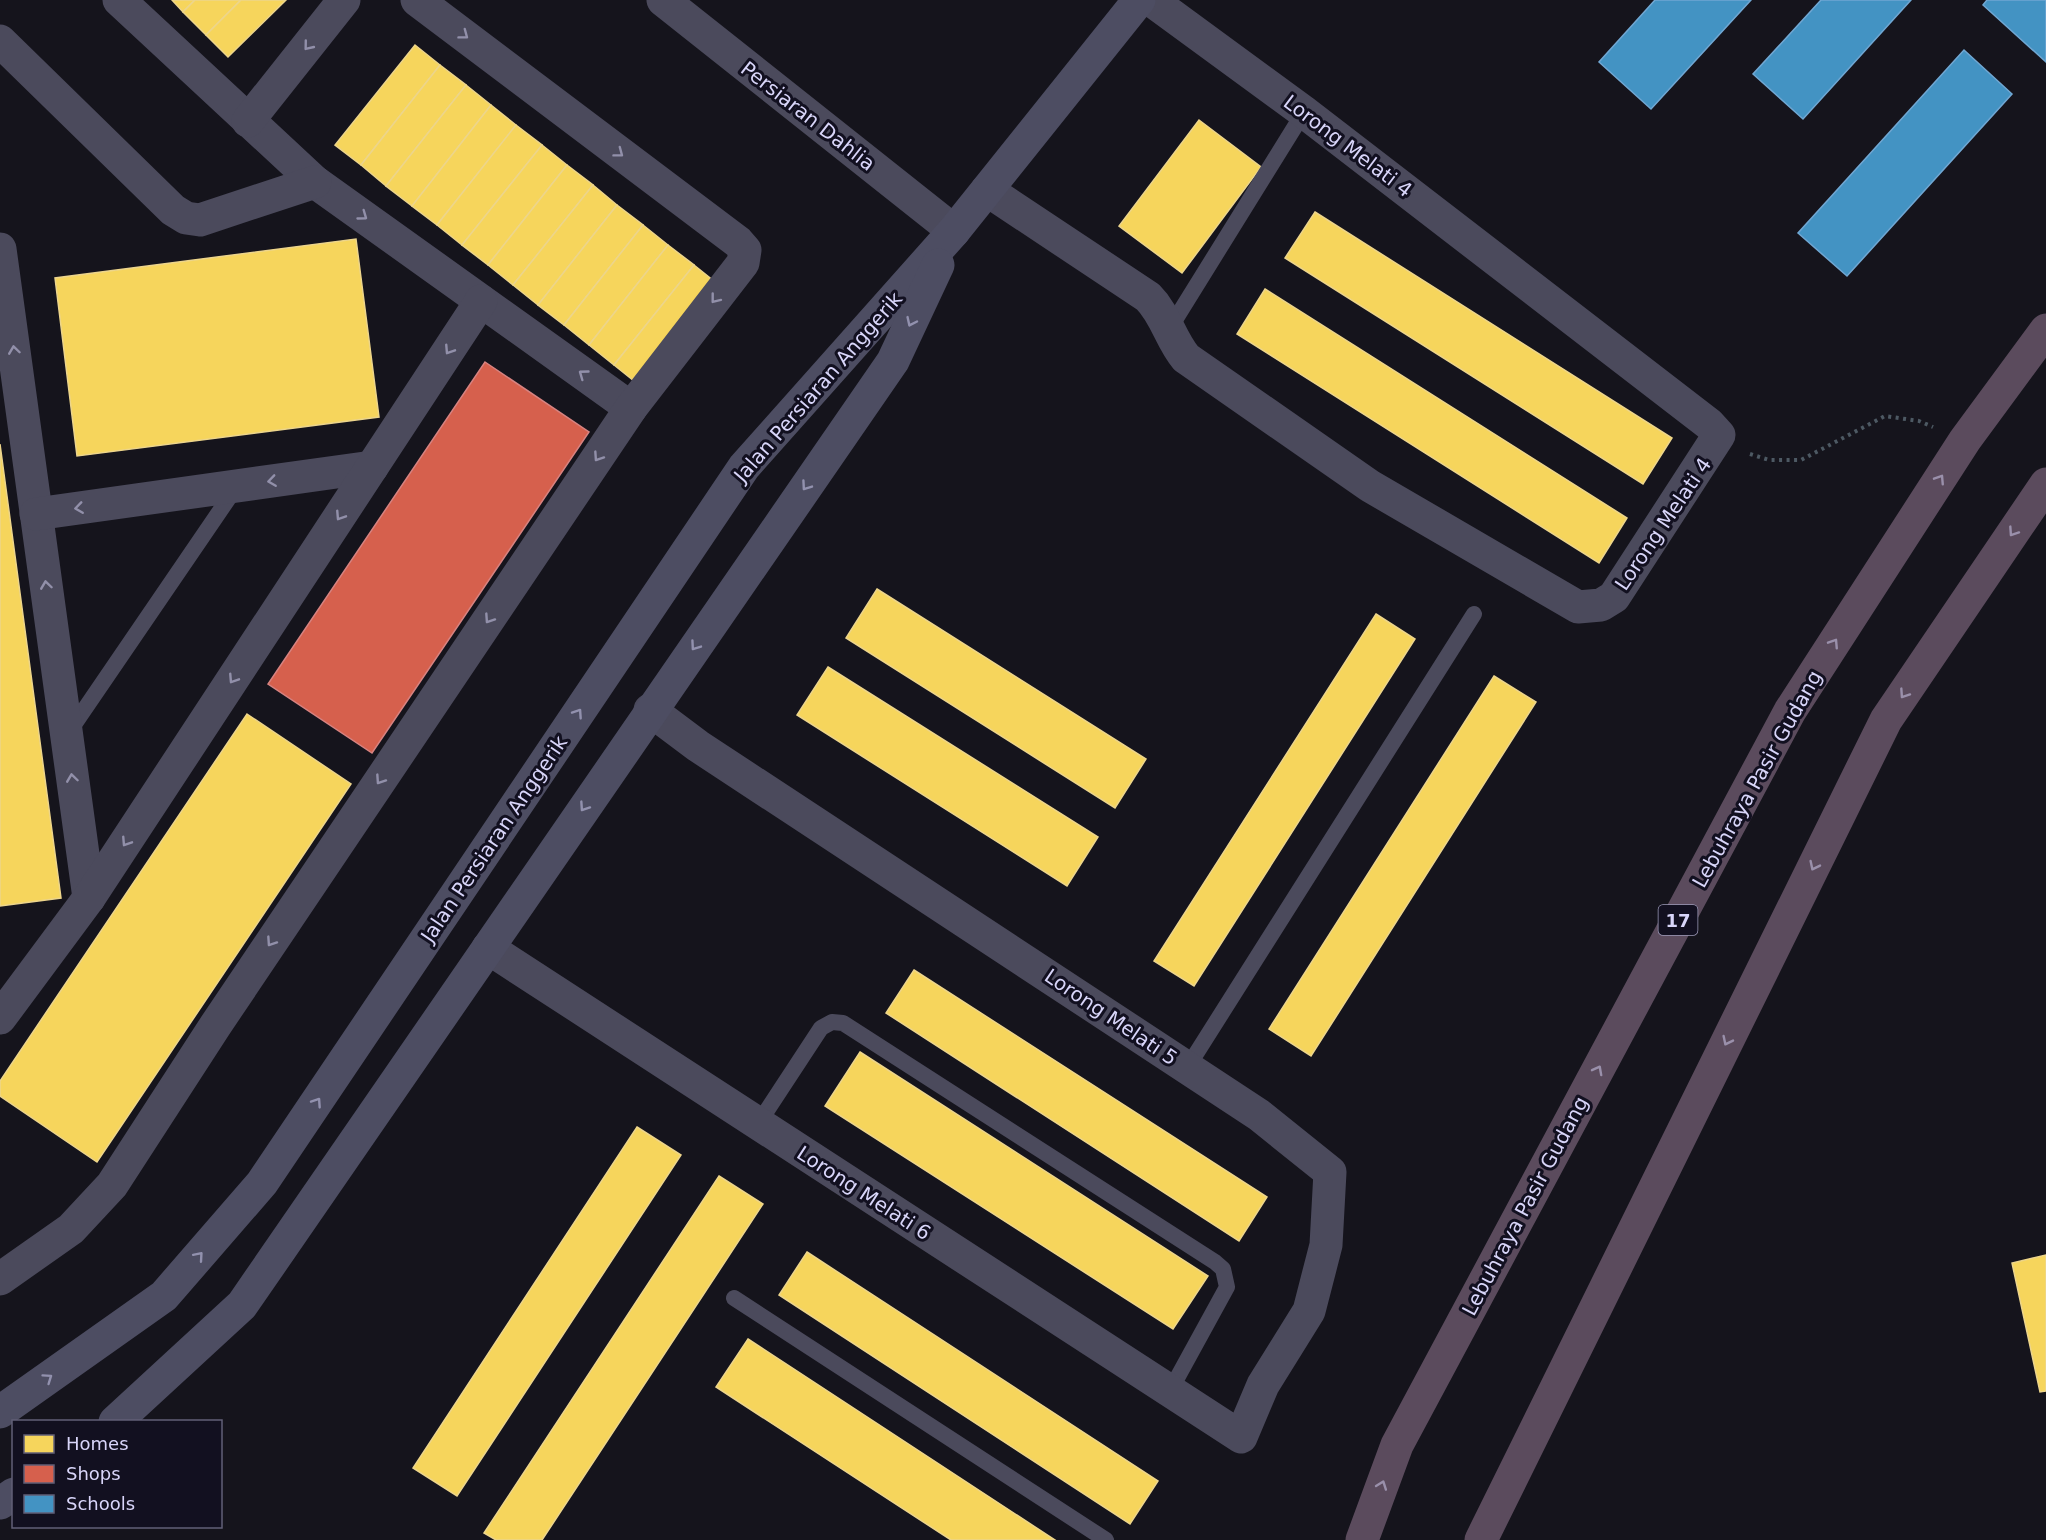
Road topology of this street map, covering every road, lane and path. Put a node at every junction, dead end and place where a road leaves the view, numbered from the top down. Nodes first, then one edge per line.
1 (119, 0) edge
2 (344, 0) edge
3 (417, 0) edge
4 (663, 0) edge
5 (1139, 0) edge
6 (1151, 0) edge
7 (0, 41) edge
8 (1304, 112) junction
9 (248, 121) junction
10 (315, 182) junction
11 (987, 190) junction
12 (954, 231) junction
13 (0, 249) edge
14 (481, 301) junction
15 (1170, 328) junction
16 (2046, 330) edge
17 (10, 387) edge
18 (631, 408) junction
19 (1719, 435) junction
20 (1965, 440) junction
21 (372, 467) junction
22 (2046, 484) edge
23 (237, 486) junction
24 (36, 514) junction
25 (1474, 614) dead end
26 (650, 710) junction
27 (66, 735) junction
28 (89, 898) junction
29 (488, 948) junction
30 (0, 1018) edge
31 (1187, 1068) junction
32 (758, 1124) junction
33 (0, 1280) edge
34 (734, 1298) dead end
35 (1170, 1391) junction
36 (0, 1412) edge
37 (117, 1420) edge
38 (1241, 1437) joint
39 (1106, 1540) edge
40 (1362, 1540) edge
41 (1481, 1540) edge

1 - 9 street
2 -> 9 street
3 -> 18 street
4 - 12 street, Persiaran Dahlia
5 - 11 street, Jalan Persiaran Anggerik
6 - 8 street, Lorong Melati 4
7 - 10 street
8 - 15 lane
8 - 19 street, Lorong Melati 4
9 - 10 street
10 -> 14 street
11 - 12 street, Jalan Persiaran Anggerik
11 - 15 street, Lorong Melati 4
12 -> 26 street, Jalan Persiaran Anggerik
36 -> 12 street, Jalan Persiaran Anggerik
17 -> 13 street
18 -> 14 street
14 -> 21 street
15 - 19 street, Lorong Melati 4
16 - 20 highway, Lebuhraya Pasir Gudang / 17
17 - 24 street
18 -> 33 street
19 - 20 path
40 -> 20 highway, Lebuhraya Pasir Gudang / 17
21 -> 23 street
21 -> 28 street
22 -> 41 highway
23 -> 24 street
23 - 27 lane
27 -> 24 street
25 - 31 lane
26 -> 29 street, Jalan Persiaran Anggerik
26 - 31 street, Lorong Melati 5
28 -> 27 street
28 - 30 street
29 - 32 street, Lorong Melati 6
29 - 37 street, Jalan Persiaran Anggerik
31 - 38 street, Lorong Melati 5
32 - 35 street, Lorong Melati 6
32 - 35 lane
34 - 39 lane
35 - 38 street, Lorong Melati 6

